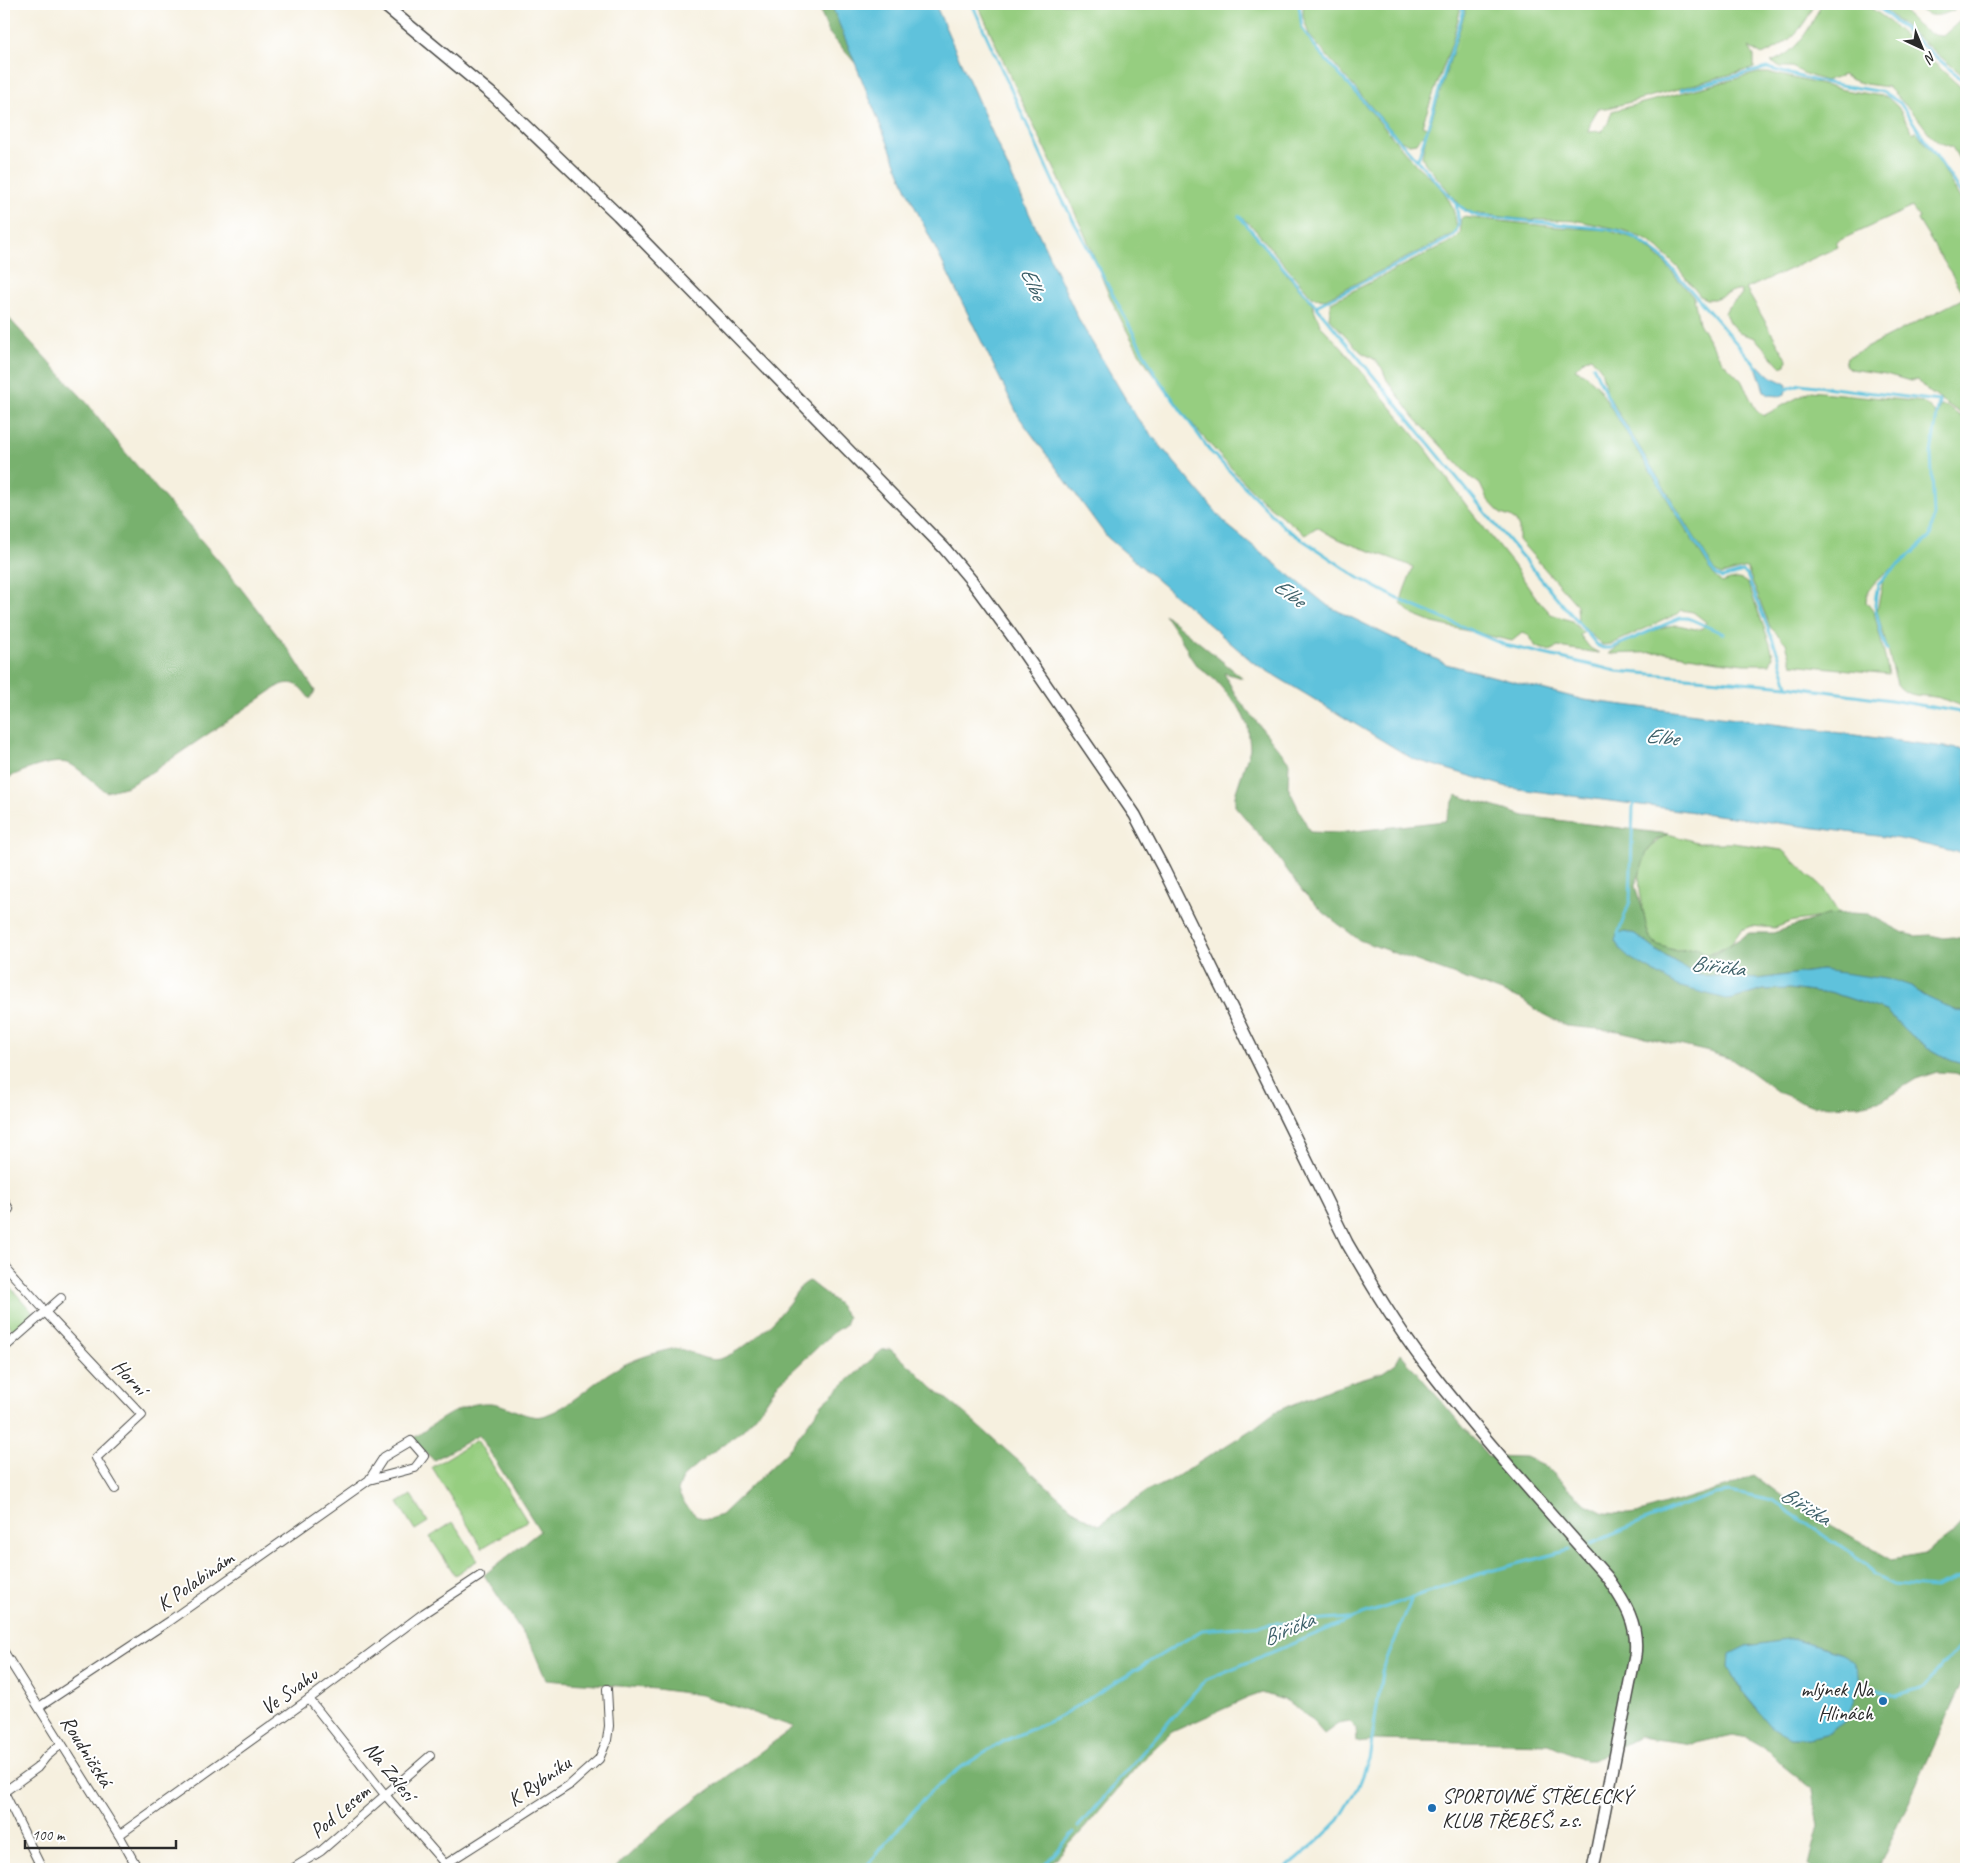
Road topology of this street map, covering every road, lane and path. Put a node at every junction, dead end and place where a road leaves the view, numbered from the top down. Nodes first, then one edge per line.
1 (383, 4) edge
2 (4, 1202) edge
3 (6, 1211) edge
4 (4, 1265) edge
5 (61, 1298) dead end
6 (43, 1309) junction
7 (4, 1348) edge
8 (369, 1480) junction
9 (115, 1489) dead end
10 (480, 1576) dead end
11 (4, 1652) edge
12 (607, 1689) dead end
13 (309, 1699) junction
14 (39, 1707) junction
15 (61, 1744) junction
16 (430, 1756) dead end
17 (4, 1792) edge
18 (386, 1796) junction
19 (119, 1835) junction
20 (445, 1864) junction
21 (42, 1869) edge
22 (138, 1869) edge
23 (292, 1869) edge
24 (438, 1869) edge
25 (1593, 1869) edge

1 - 25 street
2 - 3 street
4 - 6 street, Horní
5 - 6 street
6 - 7 street
6 - 9 street, Horní
8 - 8 street, K Polabinám
8 - 14 street, K Polabinám
10 - 13 street, Ve Svahu
11 - 14 street, Roudničská
12 - 20 street, K Rybníku
13 - 18 street, Na Zálesí
13 - 19 street, Ve Svahu
14 - 15 street, Roudničská
15 - 17 street
15 - 19 street, Roudničská
16 - 18 street, Pod Lesem
17 - 21 street
18 - 20 street, Na Zálesí
18 - 23 street, Pod Lesem
19 - 22 street, Roudničská
20 - 24 street, K Rybníku

